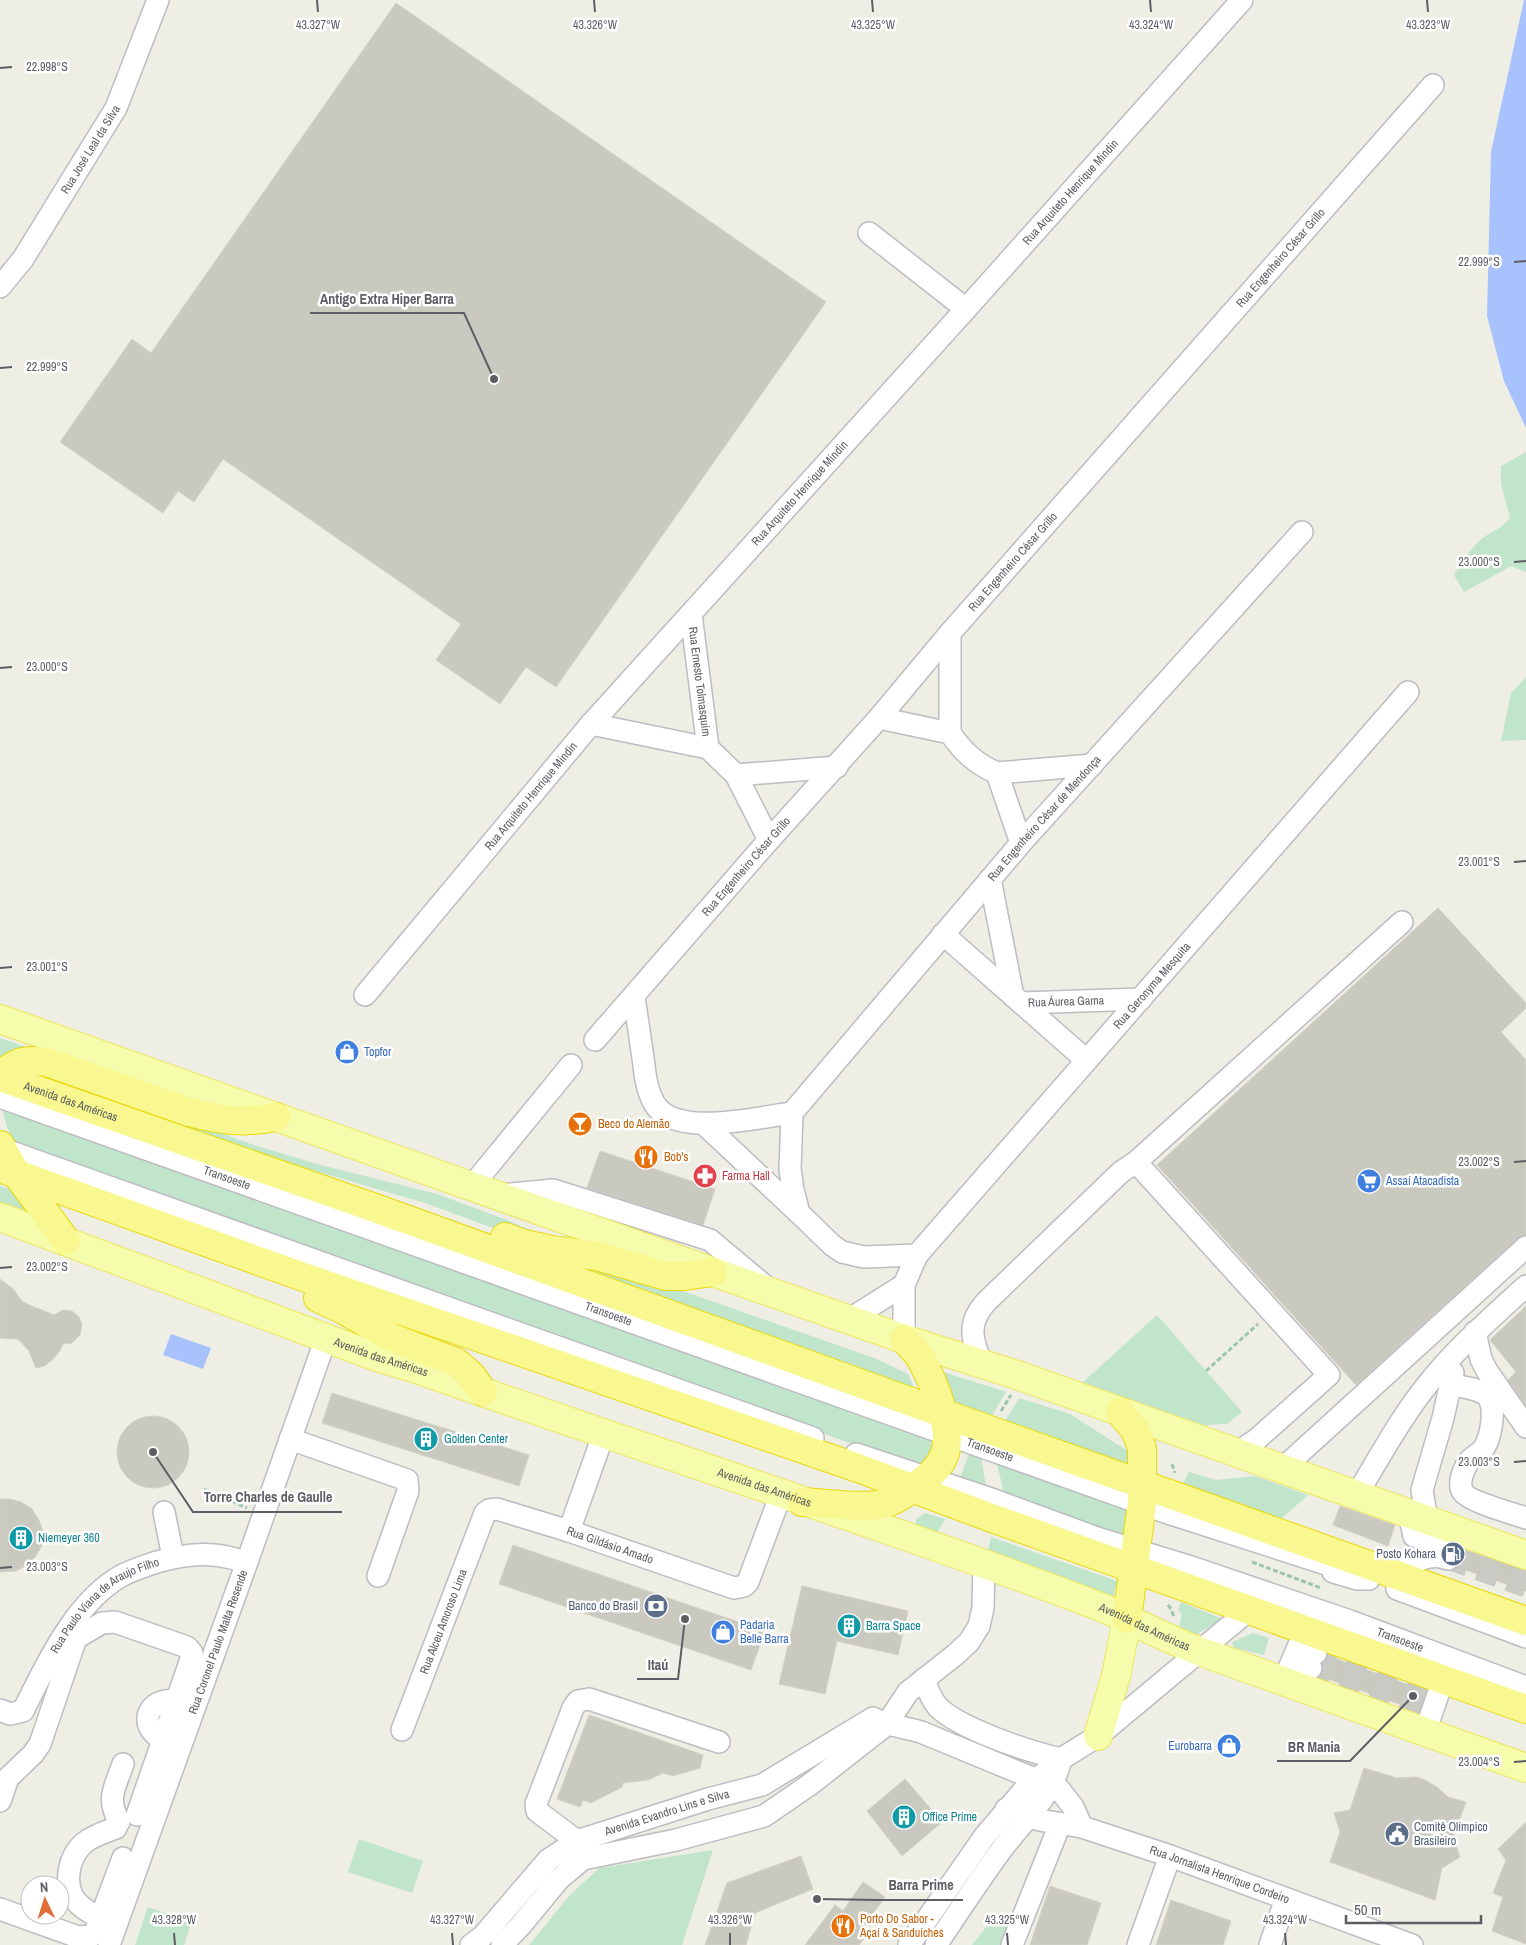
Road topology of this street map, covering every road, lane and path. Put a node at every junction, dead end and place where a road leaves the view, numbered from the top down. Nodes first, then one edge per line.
1 (158, 0) edge
2 (1242, 0) edge
3 (1433, 85) dead end
4 (869, 232) dead end
5 (0, 288) edge
6 (966, 309) junction
7 (1302, 532) dead end
8 (691, 614) junction
9 (950, 633) junction
10 (1408, 692) dead end
11 (879, 718) junction
12 (591, 724) junction
13 (950, 733) junction
14 (708, 748) junction
15 (1092, 765) junction
16 (836, 767) junction
17 (997, 774) junction
18 (736, 775) junction
19 (769, 840) junction
20 (1021, 843) junction
21 (990, 879) junction
22 (1402, 922) dead end
23 (943, 934) junction
24 (366, 996) dead end
25 (634, 997) junction
26 (1017, 999) junction
27 (1141, 999) junction
28 (0, 1019) edge
29 (595, 1040) dead end
30 (1086, 1060) junction
31 (571, 1065) dead end
32 (0, 1076) edge
33 (0, 1097) edge
34 (792, 1113) junction
35 (276, 1117) junction
36 (704, 1124) junction
37 (4, 1157) edge
38 (1136, 1162) junction
39 (472, 1186) junction
40 (498, 1195) junction
41 (375, 1208) junction
42 (799, 1213) junction
43 (0, 1217) edge
44 (66, 1241) junction
45 (1526, 1247) edge
46 (917, 1255) junction
47 (713, 1272) junction
48 (295, 1274) junction
49 (904, 1285) junction
50 (1526, 1286) edge
51 (773, 1292) junction
52 (1271, 1312) junction
53 (850, 1319) junction
54 (1475, 1332) junction
55 (326, 1338) junction
56 (904, 1339) junction
57 (1458, 1350) junction
58 (982, 1364) junction
59 (1206, 1371) dead end
60 (1451, 1385) junction
61 (483, 1392) junction
62 (1012, 1395) dead end
63 (1120, 1412) junction
64 (998, 1416) dead end
65 (944, 1424) junction
66 (1526, 1426) edge
67 (604, 1434) junction
68 (290, 1439) junction
69 (1236, 1453) junction
70 (1282, 1469) junction
71 (920, 1483) junction
72 (204, 1488) dead end
73 (1143, 1494) junction
74 (1356, 1496) junction
75 (792, 1498) junction
76 (164, 1512) dead end
77 (485, 1513) joint
78 (264, 1514) junction
79 (1418, 1517) junction
80 (1526, 1518) edge
81 (569, 1531) junction
82 (1526, 1555) edge
83 (173, 1557) junction
84 (1136, 1560) junction
85 (247, 1562) junction
86 (1251, 1562) dead end
87 (984, 1565) junction
88 (1397, 1575) junction
89 (378, 1576) dead end
90 (1322, 1588) dead end
91 (1167, 1604) dead end
92 (1249, 1610) junction
93 (1467, 1615) junction
94 (1127, 1619) junction
95 (1174, 1620) dead end
96 (1526, 1620) edge
97 (1526, 1638) edge
98 (1526, 1646) edge
99 (1199, 1651) junction
100 (1301, 1657) junction
101 (924, 1679) junction
102 (1526, 1682) edge
103 (1526, 1687) edge
104 (1434, 1697) junction
105 (1526, 1709) edge
106 (1, 1711) edge
107 (886, 1725) junction
108 (402, 1730) dead end
109 (1098, 1736) junction
110 (719, 1742) dead end
111 (1061, 1759) junction
112 (123, 1764) dead end
113 (1526, 1768) edge
114 (1044, 1782) junction
115 (0, 1801) edge
116 (1006, 1809) junction
117 (1027, 1817) junction
118 (131, 1821) junction
119 (1060, 1824) junction
120 (1082, 1827) junction
121 (577, 1841) junction
122 (1170, 1856) junction
123 (130, 1861) junction
124 (1286, 1899) junction
125 (0, 1909) edge
126 (100, 1918) junction
127 (1405, 1944) edge
128 (109, 1945) edge
129 (471, 1945) edge
130 (502, 1945) edge
131 (909, 1945) edge
132 (936, 1945) edge
133 (1012, 1945) edge
134 (1138, 1945) edge
135 (1270, 1945) edge

1 - 5 street, Rua José Leal da Silva
2 - 6 street, Rua Arquiteto Henrique Mindin
3 - 9 street, Rua Engenheiro César Grillo
4 - 6 street
6 - 8 street, Rua Arquiteto Henrique Mindin
7 - 15 street, Rua Engenheiro César de Mendonça
8 - 12 street, Rua Arquiteto Henrique Mindin
8 - 14 street, Rua Ernesto Tolmasquim
9 - 11 street, Rua Engenheiro César Grillo
9 - 13 street
10 - 27 street, Rua Geronyma Mesquita
11 - 13 street
11 - 16 street, Rua Engenheiro César Grillo
12 - 14 street, Rua Ernesto Tolmasquim
12 - 24 street, Rua Arquiteto Henrique Mindin
13 - 17 street
14 - 18 street, Rua Ernesto Tolmasquim
15 - 17 street
15 - 20 street, Rua Engenheiro César de Mendonça
16 - 18 street
16 - 19 street, Rua Engenheiro César Grillo
17 - 20 street
18 - 19 street, Rua Ernesto Tolmasquim
19 - 25 street, Rua Engenheiro César Grillo
20 - 21 street, Rua Engenheiro César de Mendonça
21 - 23 street, Rua Engenheiro César de Mendonça
21 - 26 street, Rua Áurea Gama
22 - 38 street
23 - 26 street, Rua Áurea Gama
23 - 34 street, Rua Engenheiro César de Mendonça
25 - 29 street, Rua Engenheiro César Grillo
25 - 36 street
26 - 27 street, Rua Áurea Gama
26 - 30 street, Rua Áurea Gama
27 - 30 street, Rua Geronyma Mesquita
28 - 35 main road
30 - 46 street, Rua Geronyma Mesquita
31 - 39 street
32 - 35 highway
32 - 41 highway, Avenida das Américas
33 - 65 street, Transoeste
34 - 36 street
34 - 42 street
35 - 39 main road
36 - 42 street
37 - 44 highway
37 - 48 highway, Avenida das Américas
37 - 71 street
38 - 52 street
38 - 58 street
39 - 40 main road
40 - 47 main road
40 - 51 street
41 - 47 highway
41 - 65 highway, Avenida das Américas
42 - 46 street
43 - 44 main road, Avenida das Américas
44 - 55 main road, Avenida das Américas
45 - 70 street
46 - 49 street, Rua Geronyma Mesquita
47 - 51 main road
48 - 61 highway
48 - 71 highway, Avenida das Américas
49 - 53 street
49 - 56 street, Rua Geronyma Mesquita
50 - 54 street
51 - 53 main road
52 - 59 path
52 - 69 street
53 - 56 main road
54 - 57 street
54 - 66 street
55 - 61 main road, Avenida das Américas
55 - 68 street, Rua Coronel Paulo Malta Resende
56 - 58 main road
56 - 65 highway
57 - 60 street
57 - 74 street
58 - 63 main road
60 - 79 street
60 - 80 street
61 - 67 main road, Avenida das Américas
62 - 64 path
63 - 69 main road
63 - 73 highway
65 - 71 highway
65 - 73 highway, Avenida das Américas
67 - 75 main road, Avenida das Américas
67 - 81 street
68 - 78 street, Rua Coronel Paulo Malta Resende
68 - 89 street
69 - 70 main road
70 - 74 main road
71 - 75 highway
71 - 84 highway, Avenida das Américas
72 - 78 path
73 - 84 highway
73 - 88 highway, Avenida das Américas
73 - 93 street
74 - 79 main road
75 - 81 street, Rua Gildásio Amado
75 - 87 main road, Avenida das Américas
76 - 83 street
77 - 81 street, Rua Gildásio Amado
77 - 108 street, Rua Alceu Amoroso Lima
78 - 85 street, Rua Coronel Paulo Malta Resende
79 - 82 main road
79 - 88 street
83 - 85 street, Rua Paulo Viana de Araujo Filho
83 - 106 street, Rua Paulo Viana de Araujo Filho
84 - 92 highway, Avenida das Américas
84 - 94 highway
84 - 104 street, Transoeste
85 - 118 street, Rua Coronel Paulo Malta Resende
86 - 90 path
87 - 94 main road, Avenida das Américas
87 - 101 street, Avenida Evandro Lins e Silva
88 - 96 highway, Avenida das Américas
91 - 95 path
92 - 99 street
92 - 100 highway, Avenida das Américas
93 - 97 street
93 - 98 street
94 - 99 main road, Avenida das Américas
94 - 109 main road
99 - 100 main road, Avenida das Américas
99 - 109 street
100 - 104 highway, Avenida das Américas
100 - 104 main road, Avenida das Américas
101 - 107 street, Avenida Evandro Lins e Silva
101 - 111 street
102 - 104 street, Transoeste
103 - 104 street, Transoeste
104 - 105 highway, Avenida das Américas
104 - 113 main road, Avenida das Américas
107 - 114 street
107 - 121 street, Avenida Evandro Lins e Silva
107 - 130 street, Avenida Evandro Lins e Silva
109 - 111 street
110 - 121 street
111 - 114 street
112 - 118 street
114 - 116 street
114 - 117 street
114 - 120 street
115 - 118 street
116 - 117 street, Rua Jornalista Henrique Cordeiro
116 - 131 street
117 - 119 street, Rua Jornalista Henrique Cordeiro
117 - 132 street
118 - 123 street, Rua Coronel Paulo Malta Resende
118 - 123 street
118 - 126 street
119 - 120 street, Rua Jornalista Henrique Cordeiro
119 - 133 street
120 - 122 street, Rua Jornalista Henrique Cordeiro
121 - 129 street, Avenida Evandro Lins e Silva
122 - 124 street, Rua Jornalista Henrique Cordeiro
122 - 134 street
123 - 126 street
123 - 128 street, Rua Coronel Paulo Malta Resende
124 - 127 street, Rua Jornalista Henrique Cordeiro
124 - 135 street
125 - 126 street

